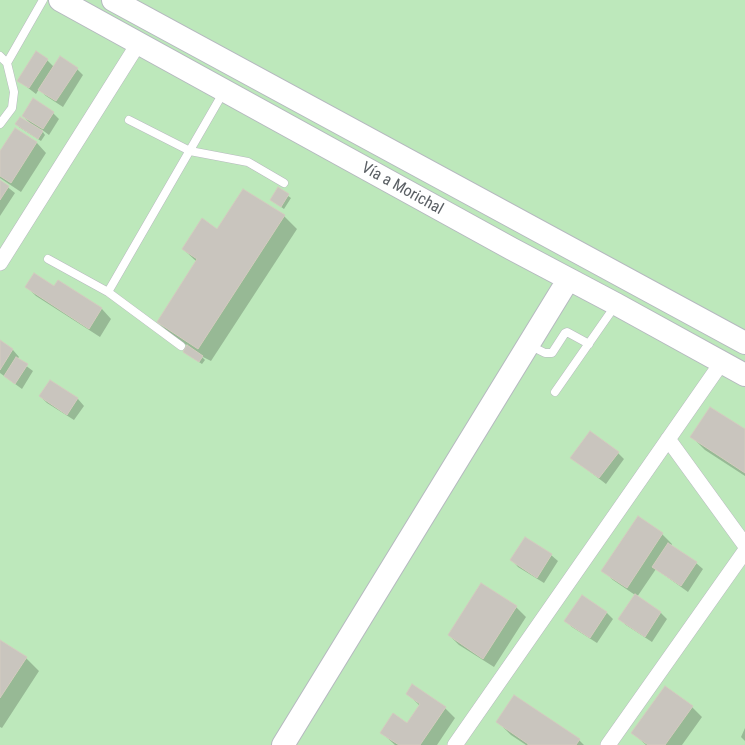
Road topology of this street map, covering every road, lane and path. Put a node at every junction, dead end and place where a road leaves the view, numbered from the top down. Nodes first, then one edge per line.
1 (44, 0) edge
2 (60, 0) edge
3 (113, 0) edge
4 (138, 44) junction
5 (0, 56) edge
6 (7, 63) junction
7 (224, 91) junction
8 (129, 120) dead end
9 (0, 124) edge
10 (190, 151) junction
11 (284, 183) dead end
12 (48, 259) dead end
13 (0, 263) edge
14 (563, 288) junction
15 (108, 292) junction
16 (616, 304) junction
17 (529, 344) junction
18 (588, 344) junction
19 (745, 344) edge
20 (181, 346) dead end
21 (722, 362) junction
22 (745, 374) edge
23 (555, 392) dead end
24 (668, 439) junction
25 (745, 545) edge
26 (745, 551) edge
27 (458, 744) edge
28 (283, 745) edge
29 (608, 745) edge

1 - 6 lane
2 - 4 street, Vía a Morichal
3 - 19 street, Vía a Morichal
4 - 7 street, Vía a Morichal
4 - 13 street
5 - 6 lane
6 - 9 lane
7 - 10 lane
7 - 14 street, Vía a Morichal
8 - 10 lane
10 - 11 lane
10 - 15 lane
12 - 15 lane
14 - 16 street, Vía a Morichal
14 - 17 street
15 - 20 lane
16 - 18 lane
16 - 21 street, Vía a Morichal
17 - 18 lane
17 - 28 street
18 - 23 lane
21 - 22 street, Vía a Morichal
21 - 24 street
24 - 25 street
24 - 27 street
26 - 29 street

